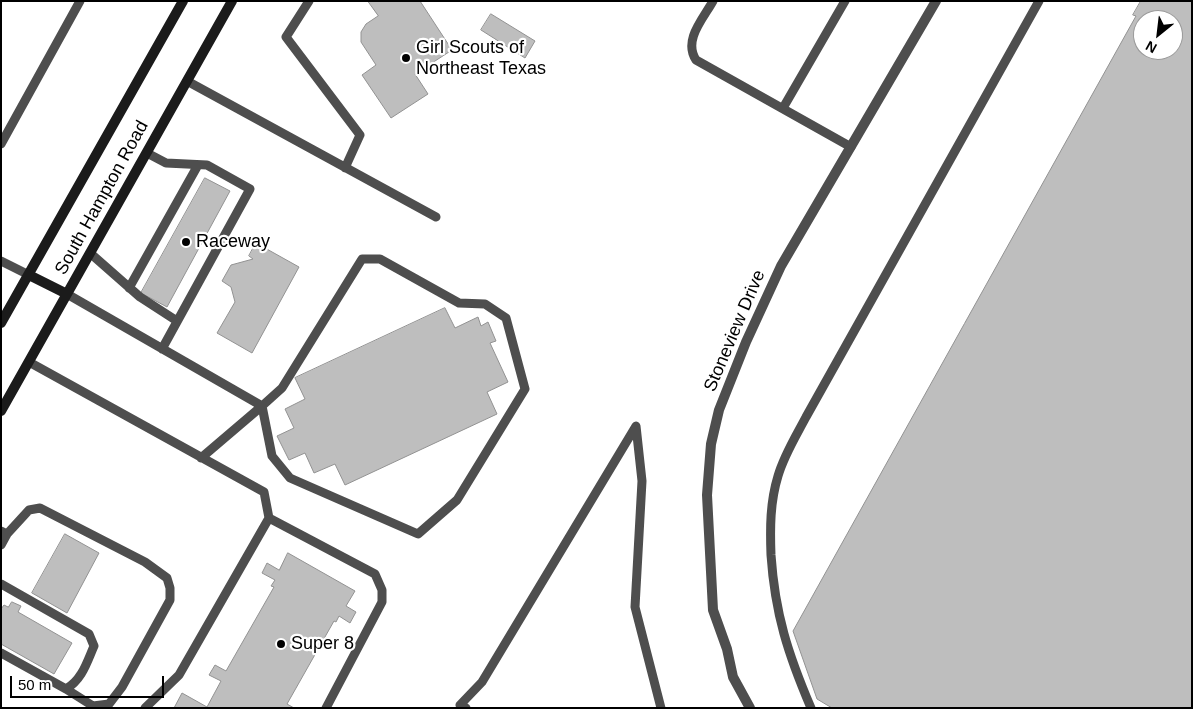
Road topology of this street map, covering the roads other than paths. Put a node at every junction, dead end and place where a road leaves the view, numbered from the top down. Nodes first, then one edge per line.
1 (80, 1) edge
2 (183, 1) edge
3 (232, 1) edge
4 (309, 1) edge
5 (713, 1) edge
6 (845, 1) edge
7 (936, 1) edge
8 (1039, 1) edge
9 (187, 81) junction
10 (783, 108) junction
11 (1, 144) edge
12 (851, 147) junction
13 (147, 153) junction
14 (198, 165) junction
15 (345, 168) junction
16 (436, 217) dead end
17 (90, 253) junction
18 (1, 261) edge
19 (29, 275) junction
20 (129, 288) junction
21 (67, 294) junction
22 (177, 321) junction
23 (1, 323) edge
24 (162, 349) junction
25 (29, 362) junction
26 (262, 406) junction
27 (1, 411) edge
28 (202, 458) junction
29 (269, 518) junction
30 (4, 533) edge
31 (1, 545) edge
32 (1, 584) edge
33 (1, 653) edge
34 (66, 689) junction
35 (94, 707) edge
36 (461, 707) edge
37 (145, 708) edge
38 (326, 708) edge
39 (662, 708) edge
40 (750, 708) edge
41 (811, 708) edge

1 - 11 lane
2 - 19 main road, South Hampton Road
3 - 9 main road, South Hampton Road
4 - 15 lane
5 - 10 lane
6 - 10 lane
7 - 12 street, Stoneview Drive
8 - 41 lane
9 - 13 main road, South Hampton Road
9 - 15 lane
10 - 12 lane
12 - 40 street, Stoneview Drive
13 - 14 lane
13 - 17 main road, South Hampton Road
14 - 20 lane
14 - 22 lane
15 - 16 lane
17 - 20 lane
17 - 21 main road, South Hampton Road
18 - 19 lane
19 - 21 main road
19 - 23 main road, South Hampton Road
20 - 22 lane
21 - 24 lane
21 - 25 main road, South Hampton Road
22 - 24 lane
24 - 26 lane
25 - 27 main road, South Hampton Road
25 - 28 lane
26 - 26 lane
26 - 28 lane
28 - 29 lane
29 - 37 lane
29 - 38 lane
30 - 31 lane
30 - 35 lane
32 - 34 lane
33 - 34 lane
34 - 35 lane
36 - 39 lane

